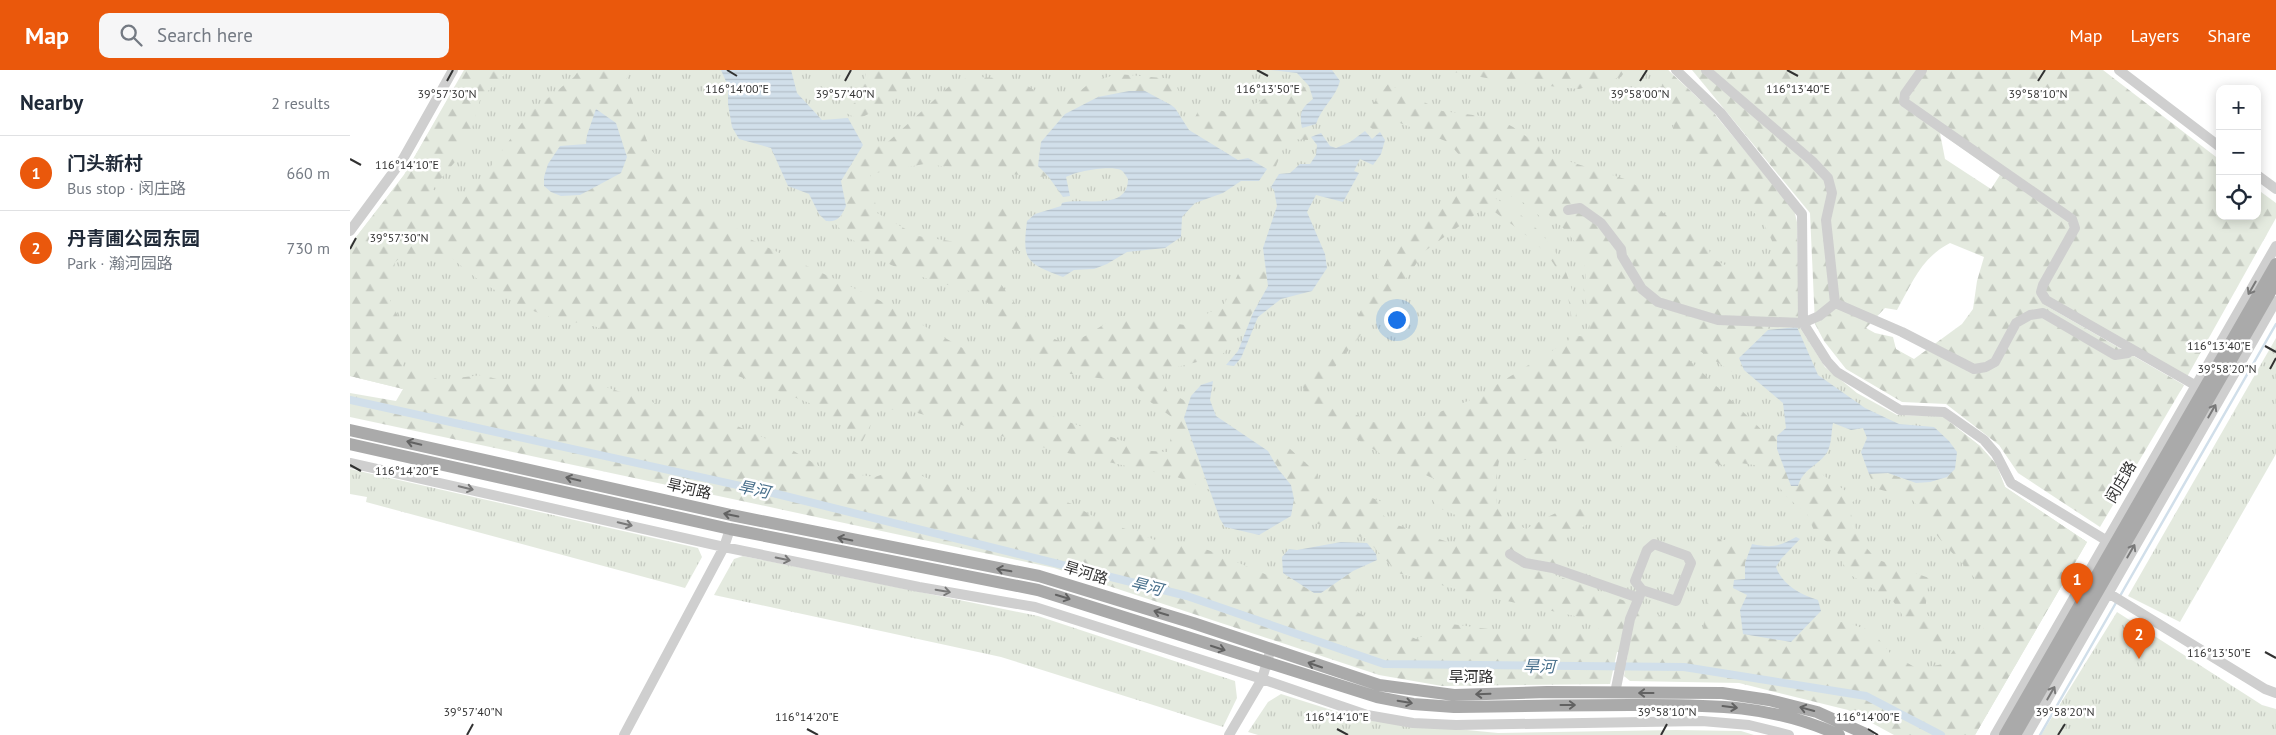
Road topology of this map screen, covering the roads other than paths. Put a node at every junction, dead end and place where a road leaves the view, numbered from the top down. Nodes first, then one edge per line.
1 (453, 70) edge
2 (1676, 70) edge
3 (1706, 70) edge
4 (1922, 70) edge
5 (2118, 70) edge
6 (2216, 144) edge
7 (2261, 178) edge
8 (2276, 190) edge
9 (1568, 210) dead end
10 (350, 231) edge
11 (2276, 246) edge
12 (2276, 264) edge
13 (2276, 282) edge
14 (2276, 301) edge
15 (1835, 302) junction
16 (1803, 323) junction
17 (2131, 349) junction
18 (2199, 388) junction
19 (350, 430) edge
20 (350, 444) edge
21 (350, 463) edge
22 (669, 501) junction
23 (665, 514) junction
24 (730, 529) junction
25 (796, 529) junction
26 (793, 542) junction
27 (2110, 543) junction
28 (724, 547) junction
29 (1510, 554) dead end
30 (1640, 594) junction
31 (2111, 594) junction
32 (1271, 650) junction
33 (1267, 664) junction
34 (1262, 679) junction
35 (1359, 686) junction
36 (1615, 688) junction
37 (2276, 693) edge
38 (624, 735) edge
39 (1229, 735) edge
40 (1788, 735) edge
41 (1839, 735) edge
42 (1868, 735) edge
43 (1995, 735) edge
44 (2005, 735) edge
45 (2015, 735) edge
46 (2027, 735) edge

1 - 10 street
2 - 16 street
3 - 15 street
4 - 17 street
5 - 6 street
7 - 8 street
9 - 16 street
11 -> 18 street, 闵庄路
12 - 18 main road, 闵庄路
13 - 31 main road
31 -> 14 street
15 - 16 street
15 - 17 street
16 - 27 street
17 - 18 street
18 - 27 main road, 闵庄路
22 -> 19 main road, 旱河路
20 - 23 main road, 旱河路
21 -> 28 street
22 - 23 main road
25 -> 22 main road, 旱河路
23 - 24 main road, 旱河路
24 - 26 main road, 旱河路
24 - 28 street
25 - 26 main road
32 -> 25 main road, 旱河路
26 -> 33 main road, 旱河路
27 - 31 street
27 - 43 street, 闵庄路
27 - 44 main road, 闵庄路
28 -> 34 street
28 - 38 street
29 - 30 street
30 - 30 street
30 - 36 street
31 - 37 street
31 - 45 main road
46 -> 31 street
32 - 33 street
35 -> 32 main road, 旱河路
33 - 34 street
33 - 35 main road, 旱河路
34 - 39 street
34 - 40 street
36 -> 35 main road, 旱河路
35 -> 41 main road, 旱河路
42 -> 36 main road, 旱河路

